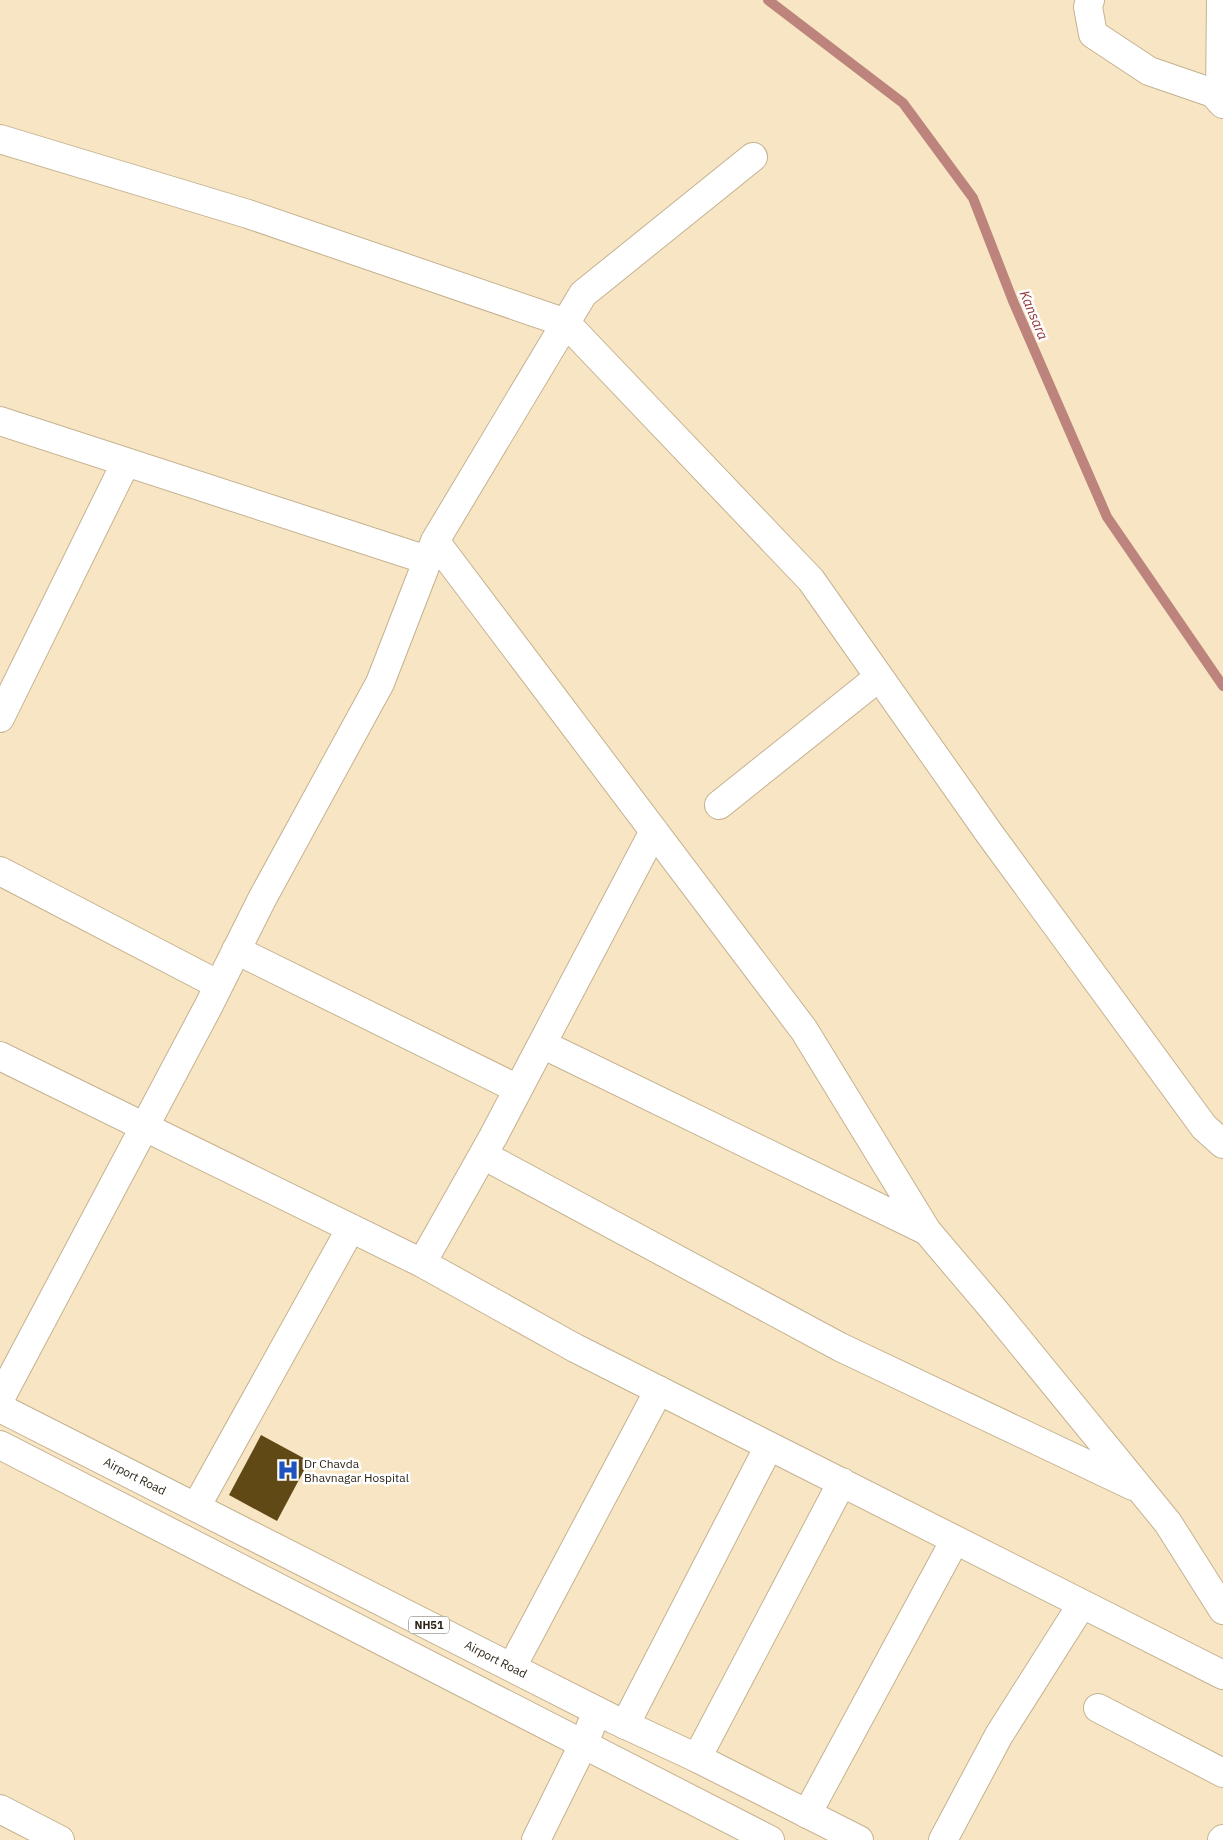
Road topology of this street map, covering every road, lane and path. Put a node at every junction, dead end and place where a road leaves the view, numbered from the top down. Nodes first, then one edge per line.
1 (1090, 0) edge
2 (1222, 0) edge
3 (1222, 102) edge
4 (0, 139) edge
5 (754, 157) dead end
6 (566, 323) junction
7 (0, 421) edge
8 (126, 462) junction
9 (431, 551) junction
10 (879, 677) junction
11 (0, 718) edge
12 (719, 806) dead end
13 (654, 831) junction
14 (0, 871) edge
15 (236, 950) junction
16 (219, 985) junction
17 (542, 1044) junction
18 (0, 1056) edge
19 (518, 1089) junction
20 (144, 1126) junction
21 (1223, 1144) edge
22 (483, 1155) junction
23 (351, 1228) junction
24 (926, 1231) junction
25 (422, 1263) junction
26 (659, 1390) junction
27 (0, 1398) edge
28 (0, 1408) edge
29 (0, 1445) edge
30 (770, 1446) junction
31 (842, 1482) junction
32 (1139, 1488) junction
33 (196, 1507) junction
34 (955, 1540) junction
35 (1082, 1604) junction
36 (1223, 1610) edge
37 (512, 1667) junction
38 (1223, 1675) edge
39 (1098, 1708) dead end
40 (597, 1711) junction
41 (625, 1725) junction
42 (584, 1744) junction
43 (697, 1758) junction
44 (1223, 1773) edge
45 (0, 1809) edge
46 (807, 1814) junction
47 (60, 1840) edge
48 (536, 1840) edge
49 (770, 1840) edge
50 (859, 1840) edge
51 (943, 1840) edge

1 - 3 main road
2 - 3 main road
4 - 6 main road
5 - 6 main road
6 - 9 main road
6 - 10 main road
7 - 8 main road
8 - 9 main road
8 - 11 main road
9 - 13 main road
9 - 15 main road
10 - 12 main road
10 - 21 main road
13 - 17 main road
13 - 24 main road
14 - 16 main road
15 - 16 main road
15 - 19 main road
16 - 20 main road
17 - 19 main road
17 - 24 main road
18 - 20 main road
19 - 22 main road
20 - 23 main road
20 - 27 main road
22 - 25 main road
22 - 32 main road
23 - 25 main road
23 - 33 main road
24 - 32 main road
25 - 26 main road
26 - 30 main road
26 - 37 main road
28 - 33 main road, Airport Road / NH51
29 - 42 main road, NH51
30 - 31 main road
30 - 41 main road
31 - 34 main road
31 - 43 main road
32 - 36 main road
33 - 37 main road, Airport Road / NH51
34 - 35 main road
34 - 46 main road
35 - 38 main road
35 - 51 main road
37 - 40 main road, Airport Road / NH51
39 - 44 main road
40 - 41 main road, Airport Road / NH51
40 - 42 main road
41 - 43 main road, Airport Road / NH51
42 - 48 main road
42 - 49 main road, NH51
43 - 46 main road, Airport Road / NH51
45 - 47 main road
46 - 50 main road, Airport Road / NH51

